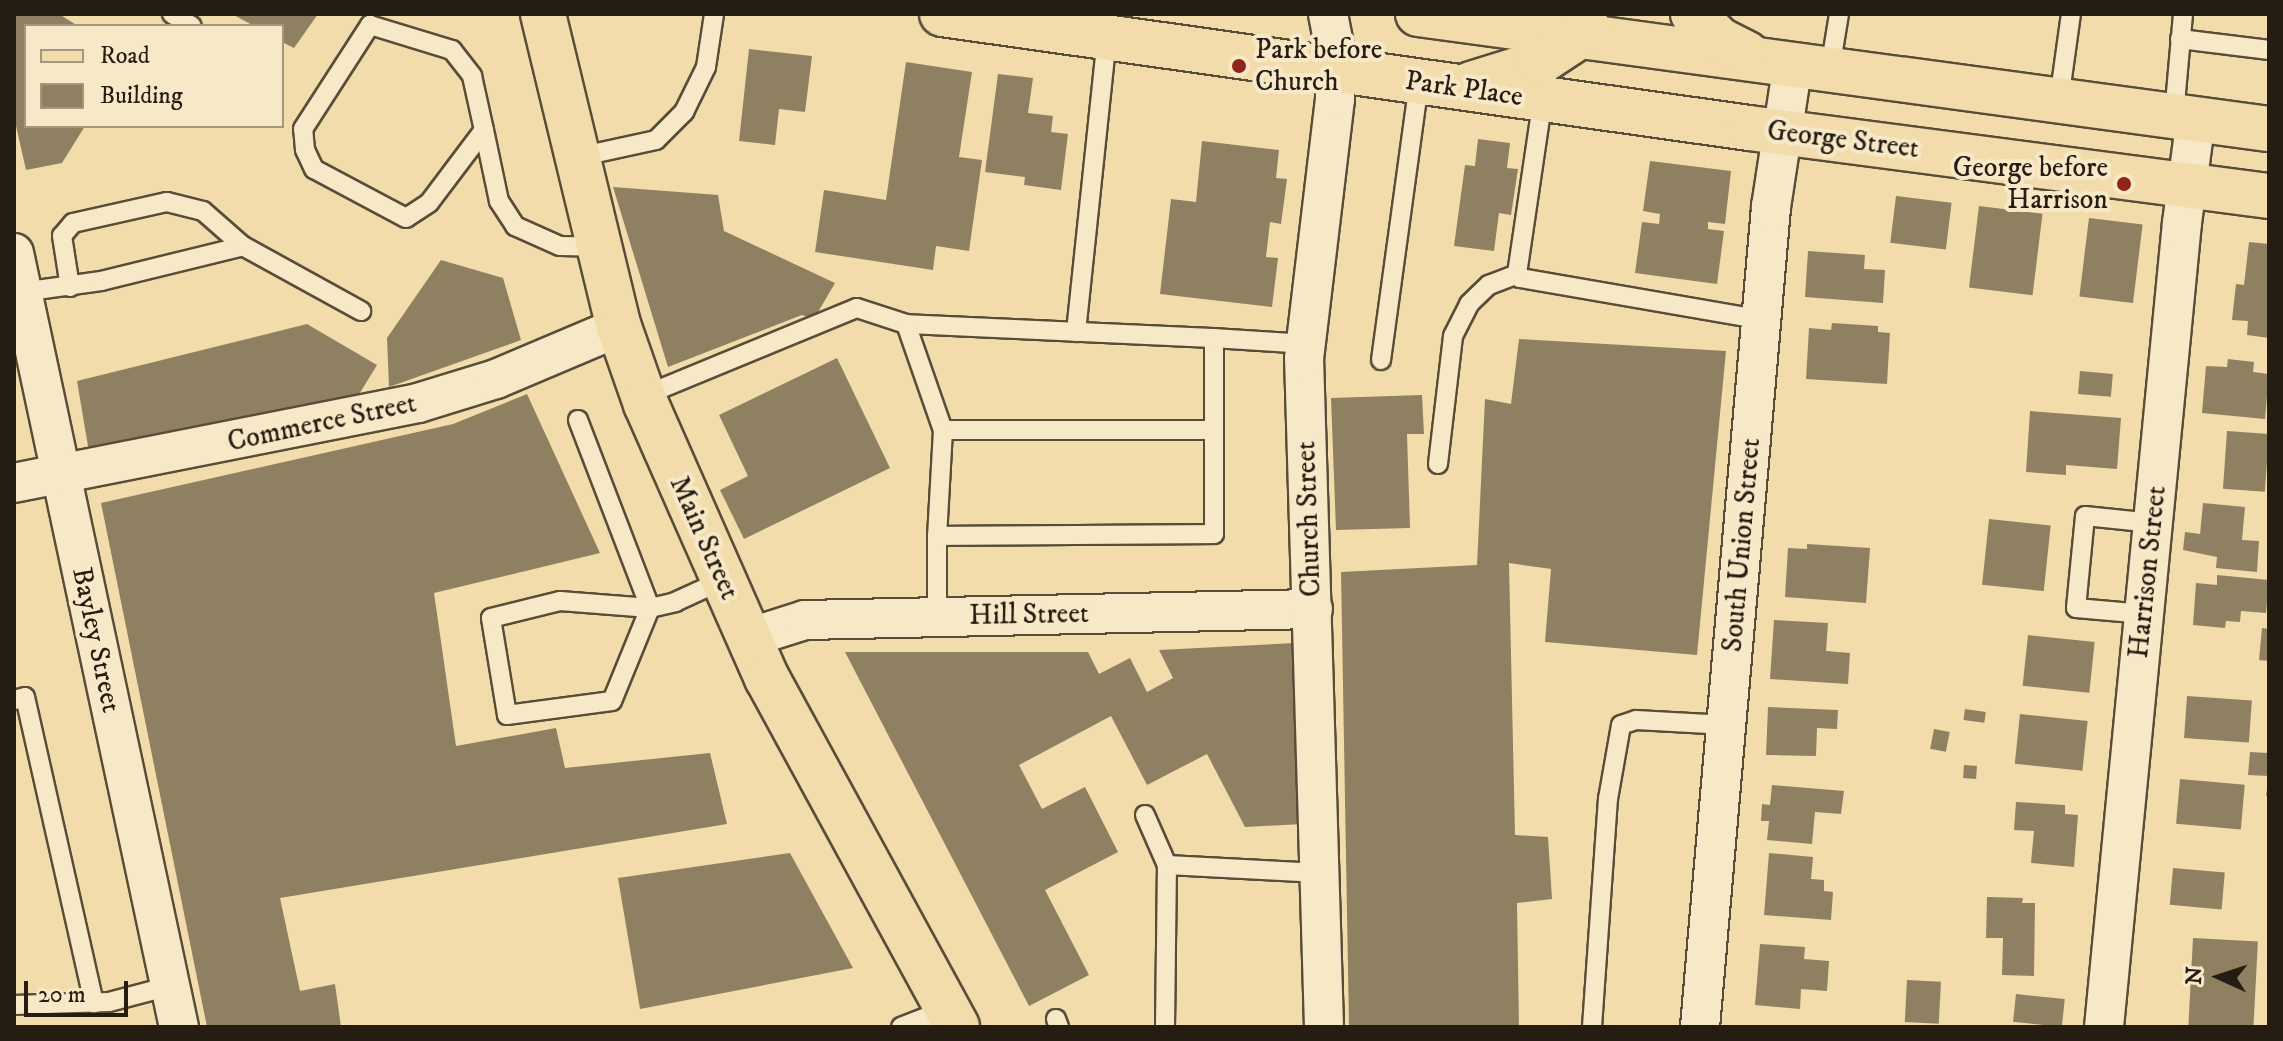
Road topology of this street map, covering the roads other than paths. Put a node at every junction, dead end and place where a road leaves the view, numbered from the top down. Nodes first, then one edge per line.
1 (543, 14) edge
2 (714, 14) edge
3 (942, 14) edge
4 (1328, 14) edge
5 (1418, 14) edge
6 (1693, 14) edge
7 (1839, 14) edge
8 (2071, 14) edge
9 (2183, 14) edge
10 (373, 18) edge
11 (1107, 38) junction
12 (2180, 39) junction
13 (1566, 48) edge
14 (2269, 50) edge
15 (1796, 65) junction
16 (1336, 71) junction
17 (1438, 85) junction
18 (2059, 100) junction
19 (2185, 117) junction
20 (2269, 129) edge
21 (484, 130) junction
22 (1765, 130) junction
23 (578, 157) junction
24 (2187, 186) junction
25 (2269, 196) edge
26 (243, 246) junction
27 (599, 247) junction
28 (14, 253) edge
29 (1517, 274) junction
30 (70, 287) junction
31 (22, 292) junction
32 (361, 311) dead end
33 (1762, 320) junction
34 (906, 324) junction
35 (619, 327) junction
36 (1076, 332) junction
37 (1214, 338) junction
38 (23, 344) edge
39 (1306, 344) junction
40 (1381, 360) dead end
41 (643, 396) junction
42 (578, 420) dead end
43 (943, 430) junction
44 (1214, 430) junction
45 (1438, 464) dead end
46 (60, 474) junction
47 (14, 483) edge
48 (2153, 523) junction
49 (937, 536) junction
50 (723, 580) junction
51 (650, 608) junction
52 (1313, 609) junction
53 (2144, 614) junction
54 (937, 617) junction
55 (748, 638) junction
56 (14, 700) edge
57 (1727, 725) junction
58 (1145, 815) dead end
59 (1167, 865) junction
60 (1320, 873) junction
61 (170, 986) junction
62 (94, 1003) junction
63 (14, 1005) edge
64 (952, 1018) edge
65 (179, 1027) edge
66 (901, 1027) edge
67 (1165, 1027) edge
68 (1324, 1027) edge
69 (1592, 1027) edge
70 (1700, 1027) edge
71 (2104, 1027) edge

1 - 23 main road, Main Street
2 - 23 lane
3 - 11 main road, Park Place
4 - 16 street, Church Street
5 - 13 main road, Park Place
6 - 15 main road
7 - 15 lane
8 - 18 lane
9 - 12 lane
10 - 21 lane
10 - 21 lane
11 - 16 main road, Park Place
11 - 36 lane
12 - 14 lane
12 - 19 lane
13 - 15 main road, Park Place
13 - 17 main road
13 - 22 main road, Park Place
13 - 29 lane
15 - 18 main road
15 - 22 street, South Union Street
16 - 17 main road, Park Place
16 - 39 street, Church Street
17 - 40 lane
18 - 19 main road
19 - 20 main road
19 - 24 street, Harrison Street
21 - 27 lane
22 - 24 main road, George Street
22 - 33 street, South Union Street
23 - 27 main road, Main Street
24 - 25 main road, George Street
24 - 48 street, Harrison Street
26 - 30 lane
26 - 30 lane
26 - 32 lane
27 - 35 main road, Main Street
28 - 31 street, Bayley Street
29 - 33 lane
29 - 45 lane
30 - 31 lane
31 - 38 street, Bayley Street
33 - 57 street, South Union Street
34 - 36 lane
34 - 41 lane
34 - 43 lane
35 - 41 main road, Main Street
35 - 46 street, Commerce Street
36 - 37 lane
37 - 39 lane
37 - 44 lane
38 - 46 street, Bayley Street
39 - 52 street, Church Street
41 - 50 main road, Main Street
42 - 51 lane
43 - 44 lane
43 - 49 lane
44 - 49 lane
46 - 47 street, Commerce Street
46 - 61 street, Bayley Street
48 - 53 street, Harrison Street
48 - 53 lane
49 - 54 lane
50 - 51 lane
50 - 55 main road, Main Street
51 - 51 lane
52 - 54 street, Hill Street
52 - 60 street, Church Street
53 - 71 street, Harrison Street
54 - 55 street, Hill Street
55 - 64 main road, Main Street
56 - 62 lane
57 - 69 lane
57 - 70 street, South Union Street
58 - 59 lane
59 - 60 lane
59 - 67 lane
60 - 68 street, Church Street
61 - 62 lane
61 - 65 street, Bayley Street
62 - 63 lane
64 - 66 lane

